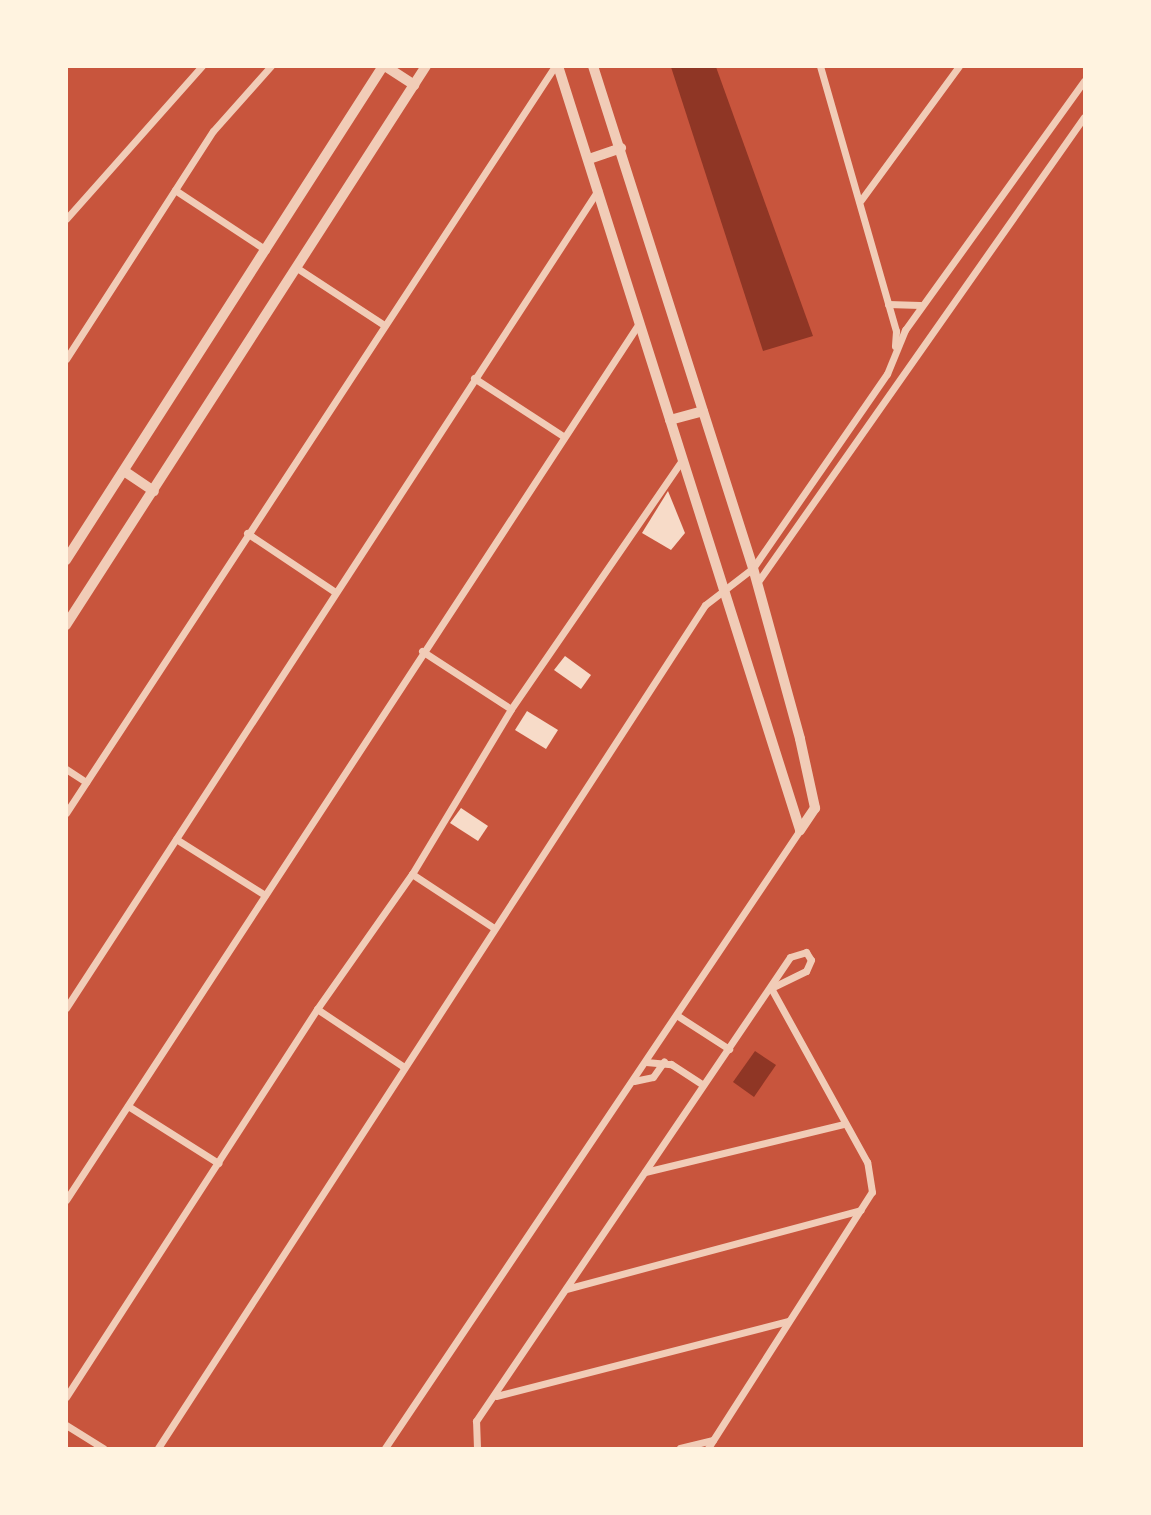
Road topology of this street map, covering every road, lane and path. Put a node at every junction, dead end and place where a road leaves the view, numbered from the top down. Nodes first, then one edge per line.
1 (202, 66) edge
2 (271, 66) edge
3 (384, 66) edge
4 (426, 66) edge
5 (557, 66) edge
6 (593, 66) edge
7 (820, 66) edge
8 (830, 66) edge
9 (959, 66) edge
10 (823, 75) junction
11 (1084, 81) edge
12 (414, 85) junction
13 (1084, 117) edge
14 (621, 148) junction
15 (589, 159) junction
16 (175, 190) junction
17 (598, 190) junction
18 (861, 200) junction
19 (66, 219) edge
20 (266, 250) junction
21 (297, 268) junction
22 (926, 302) junction
23 (888, 304) junction
24 (384, 325) junction
25 (638, 325) junction
26 (894, 351) junction
27 (66, 359) edge
28 (474, 378) junction
29 (703, 411) junction
30 (670, 420) junction
31 (563, 436) junction
32 (683, 459) junction
33 (124, 471) junction
34 (154, 491) junction
35 (247, 533) junction
36 (66, 560) edge
37 (753, 568) junction
38 (757, 583) junction
39 (723, 586) junction
40 (335, 592) junction
41 (66, 625) edge
42 (422, 651) junction
43 (511, 709) junction
44 (66, 769) edge
45 (86, 782) junction
46 (66, 813) edge
47 (800, 830) junction
48 (176, 839) junction
49 (412, 874) junction
50 (265, 895) junction
51 (494, 928) junction
52 (771, 988) junction
53 (66, 1008) edge
54 (317, 1009) junction
55 (678, 1016) junction
56 (729, 1048) junction
57 (664, 1061) junction
58 (646, 1062) junction
59 (404, 1067) junction
60 (633, 1081) junction
61 (703, 1085) junction
62 (128, 1106) junction
63 (844, 1124) junction
64 (218, 1163) junction
65 (645, 1172) junction
66 (66, 1200) edge
67 (861, 1210) junction
68 (565, 1290) junction
69 (790, 1320) junction
70 (495, 1396) junction
71 (66, 1397) edge
72 (66, 1424) edge
73 (714, 1440) junction
74 (103, 1448) edge
75 (158, 1448) edge
76 (385, 1448) edge
77 (477, 1448) edge
78 (680, 1448) edge
79 (708, 1448) edge

1 - 19 street
2 - 16 street
3 - 12 street
3 - 20 street
4 - 12 street
5 - 15 street
5 - 24 street
6 - 14 street
7 - 10 street
8 - 10 street
9 - 18 street
10 - 18 street
11 - 22 street
12 - 21 street
13 - 38 street
14 - 15 street
14 - 29 street
15 - 17 street
16 - 20 street
16 - 27 street
17 - 25 street
17 - 28 street
18 - 23 street
20 - 33 street
21 - 24 street
21 - 34 street
22 - 23 street
22 - 26 street
23 - 26 street
24 - 35 street
25 - 30 street
25 - 31 street
26 - 37 street
28 - 31 street
28 - 40 street
29 - 30 street
29 - 37 street
30 - 32 street
31 - 42 street
32 - 39 street
32 - 43 street
33 - 34 street
33 - 36 street
34 - 41 street
35 - 40 street
35 - 45 street
37 - 38 street
37 - 39 street
38 - 47 street
39 - 47 street
39 - 51 street
40 - 48 street
42 - 43 street
42 - 50 street
43 - 49 street
44 - 45 street
45 - 46 street
47 - 55 street
48 - 50 street
48 - 53 street
49 - 51 street
49 - 54 street
50 - 62 street
51 - 59 street
52 - 52 street
52 - 56 street
52 - 63 street
54 - 59 street
54 - 64 street
55 - 56 street
55 - 58 street
56 - 61 street
57 - 58 street
57 - 60 street
57 - 61 street
58 - 60 street
59 - 75 street
60 - 76 street
61 - 65 street
62 - 64 street
62 - 66 street
63 - 65 street
63 - 67 street
64 - 71 street
65 - 68 street
67 - 68 street
67 - 69 street
68 - 70 street
69 - 70 street
69 - 73 street
70 - 77 street
72 - 74 street
73 - 78 street
73 - 79 street

